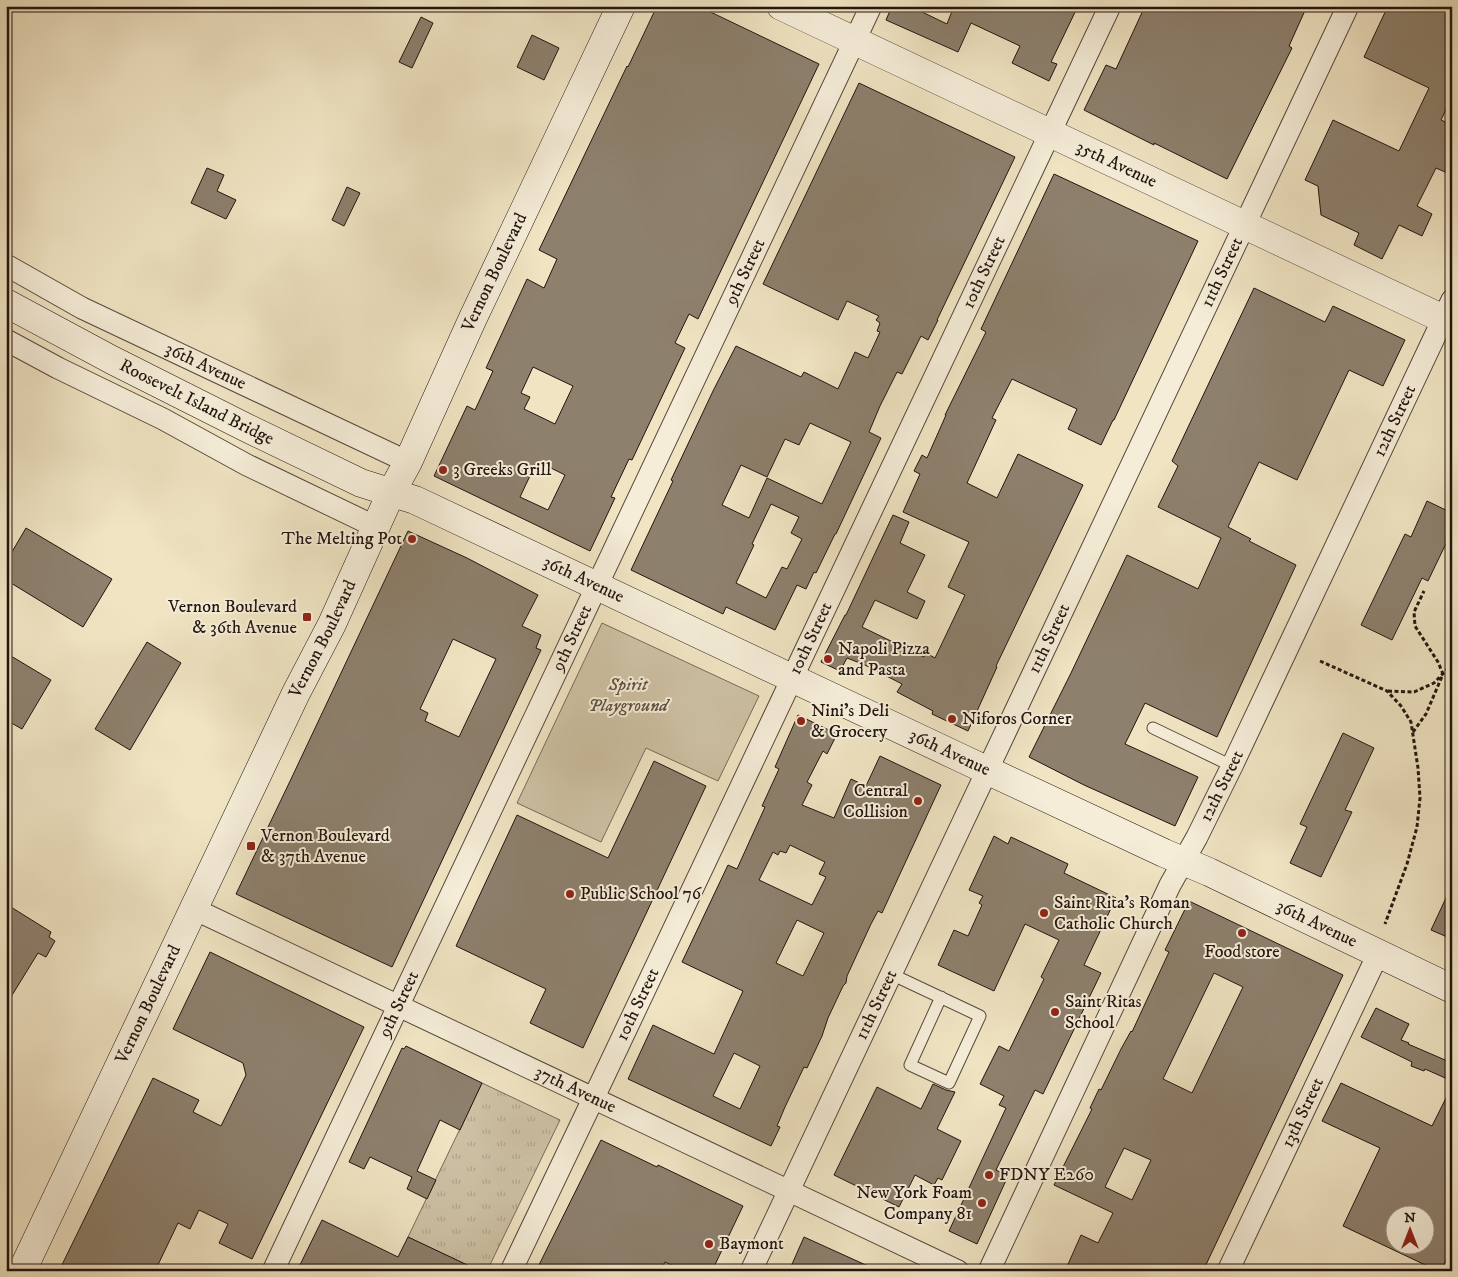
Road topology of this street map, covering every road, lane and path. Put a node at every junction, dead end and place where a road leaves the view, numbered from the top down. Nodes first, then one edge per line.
1 (621, 6) edge
2 (781, 6) edge
3 (871, 6) edge
4 (1110, 6) edge
5 (1348, 6) edge
6 (854, 42) junction
7 (1050, 133) junction
8 (1244, 226) junction
9 (6, 265) edge
10 (6, 304) edge
11 (1449, 314) edge
12 (6, 340) edge
13 (408, 462) junction
14 (392, 493) junction
15 (376, 527) junction
16 (597, 585) junction
17 (1424, 591) dead end
18 (1320, 661) dead end
19 (1452, 664) edge
20 (1443, 674) junction
21 (792, 679) junction
22 (1387, 690) junction
23 (1152, 728) dead end
24 (1413, 733) junction
25 (1232, 766) junction
26 (987, 771) junction
27 (1184, 862) junction
28 (194, 909) junction
29 (1386, 924) dead end
30 (1378, 954) junction
31 (891, 974) junction
32 (1452, 989) edge
33 (941, 997) junction
34 (399, 1006) junction
35 (594, 1098) junction
36 (789, 1190) junction
37 (22, 1271) edge
38 (273, 1271) edge
39 (511, 1271) edge
40 (751, 1271) edge
41 (958, 1271) edge
42 (989, 1271) edge
43 (1228, 1271) edge

1 - 13 main road, Vernon Boulevard
2 - 6 main road, 35th Avenue
3 - 6 street, 9th Street
4 - 7 street, 10th Street
5 - 8 street, 11th Street
6 - 7 main road, 35th Avenue
6 - 16 street, 9th Street
7 - 8 main road, 35th Avenue
7 - 21 street, 10th Street
8 - 11 main road, 35th Avenue
8 - 26 street, 11th Street
9 - 13 street, 36th Avenue
10 - 14 main road, Roosevelt Island Bridge
11 - 25 street, 12th Street
12 - 15 street
13 - 14 main road, Vernon Boulevard
14 - 15 main road, Vernon Boulevard
14 - 16 main road, 36th Avenue
15 - 28 main road, Vernon Boulevard
16 - 21 main road, 36th Avenue
16 - 34 street, 9th Street
17 - 20 path
18 - 22 path
19 - 20 path
20 - 22 path
20 - 24 path
21 - 26 main road, 36th Avenue
21 - 35 street, 10th Street
22 - 24 path
23 - 25 lane
24 - 29 path
25 - 27 street, 12th Street
26 - 27 main road, 36th Avenue
26 - 31 street, 11th Street
27 - 30 main road, 36th Avenue
27 - 42 street, 12th Street
28 - 34 street, 37th Avenue
28 - 37 main road, Vernon Boulevard
30 - 32 main road, 36th Avenue
30 - 43 street, 13th Street
31 - 33 lane
31 - 36 street, 11th Street
33 - 33 lane
34 - 35 street, 37th Avenue
34 - 38 street, 9th Street
35 - 36 street, 37th Avenue
35 - 39 street, 10th Street
36 - 40 street, 11th Street
36 - 41 street, 37th Avenue

